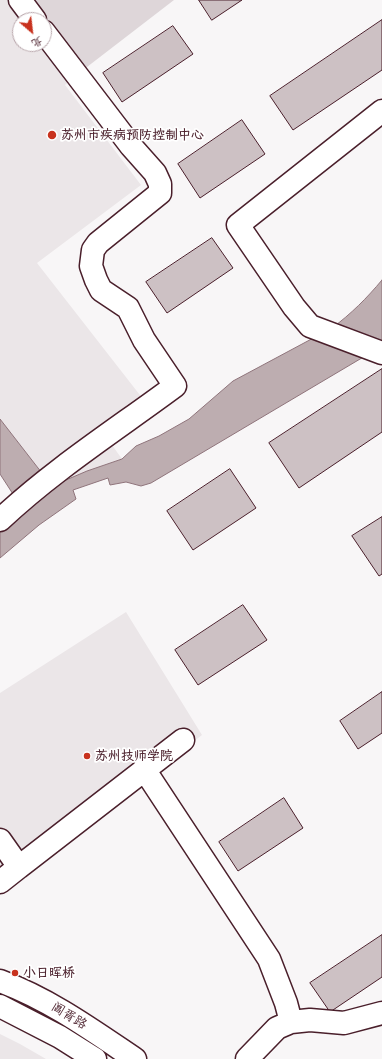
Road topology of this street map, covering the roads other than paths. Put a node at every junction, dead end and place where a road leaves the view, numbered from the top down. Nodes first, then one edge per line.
1 (20, 0) edge
2 (29, 12) edge
3 (52, 42) edge
4 (382, 112) edge
5 (382, 353) edge
6 (0, 520) edge
7 (183, 740) dead end
8 (144, 769) junction
9 (0, 840) edge
10 (19, 867) junction
11 (0, 882) edge
12 (0, 981) edge
13 (0, 1006) edge
14 (382, 1013) edge
15 (291, 1022) junction
16 (94, 1059) edge
17 (135, 1059) edge
18 (247, 1059) edge

1 - 2 street
3 - 6 street
4 - 5 street
7 - 8 street
8 - 10 street
8 - 15 street
9 - 10 street
10 - 11 street
12 - 17 street, 阊胥路
13 - 16 street, 阊胥路
14 - 15 street
15 - 18 street

